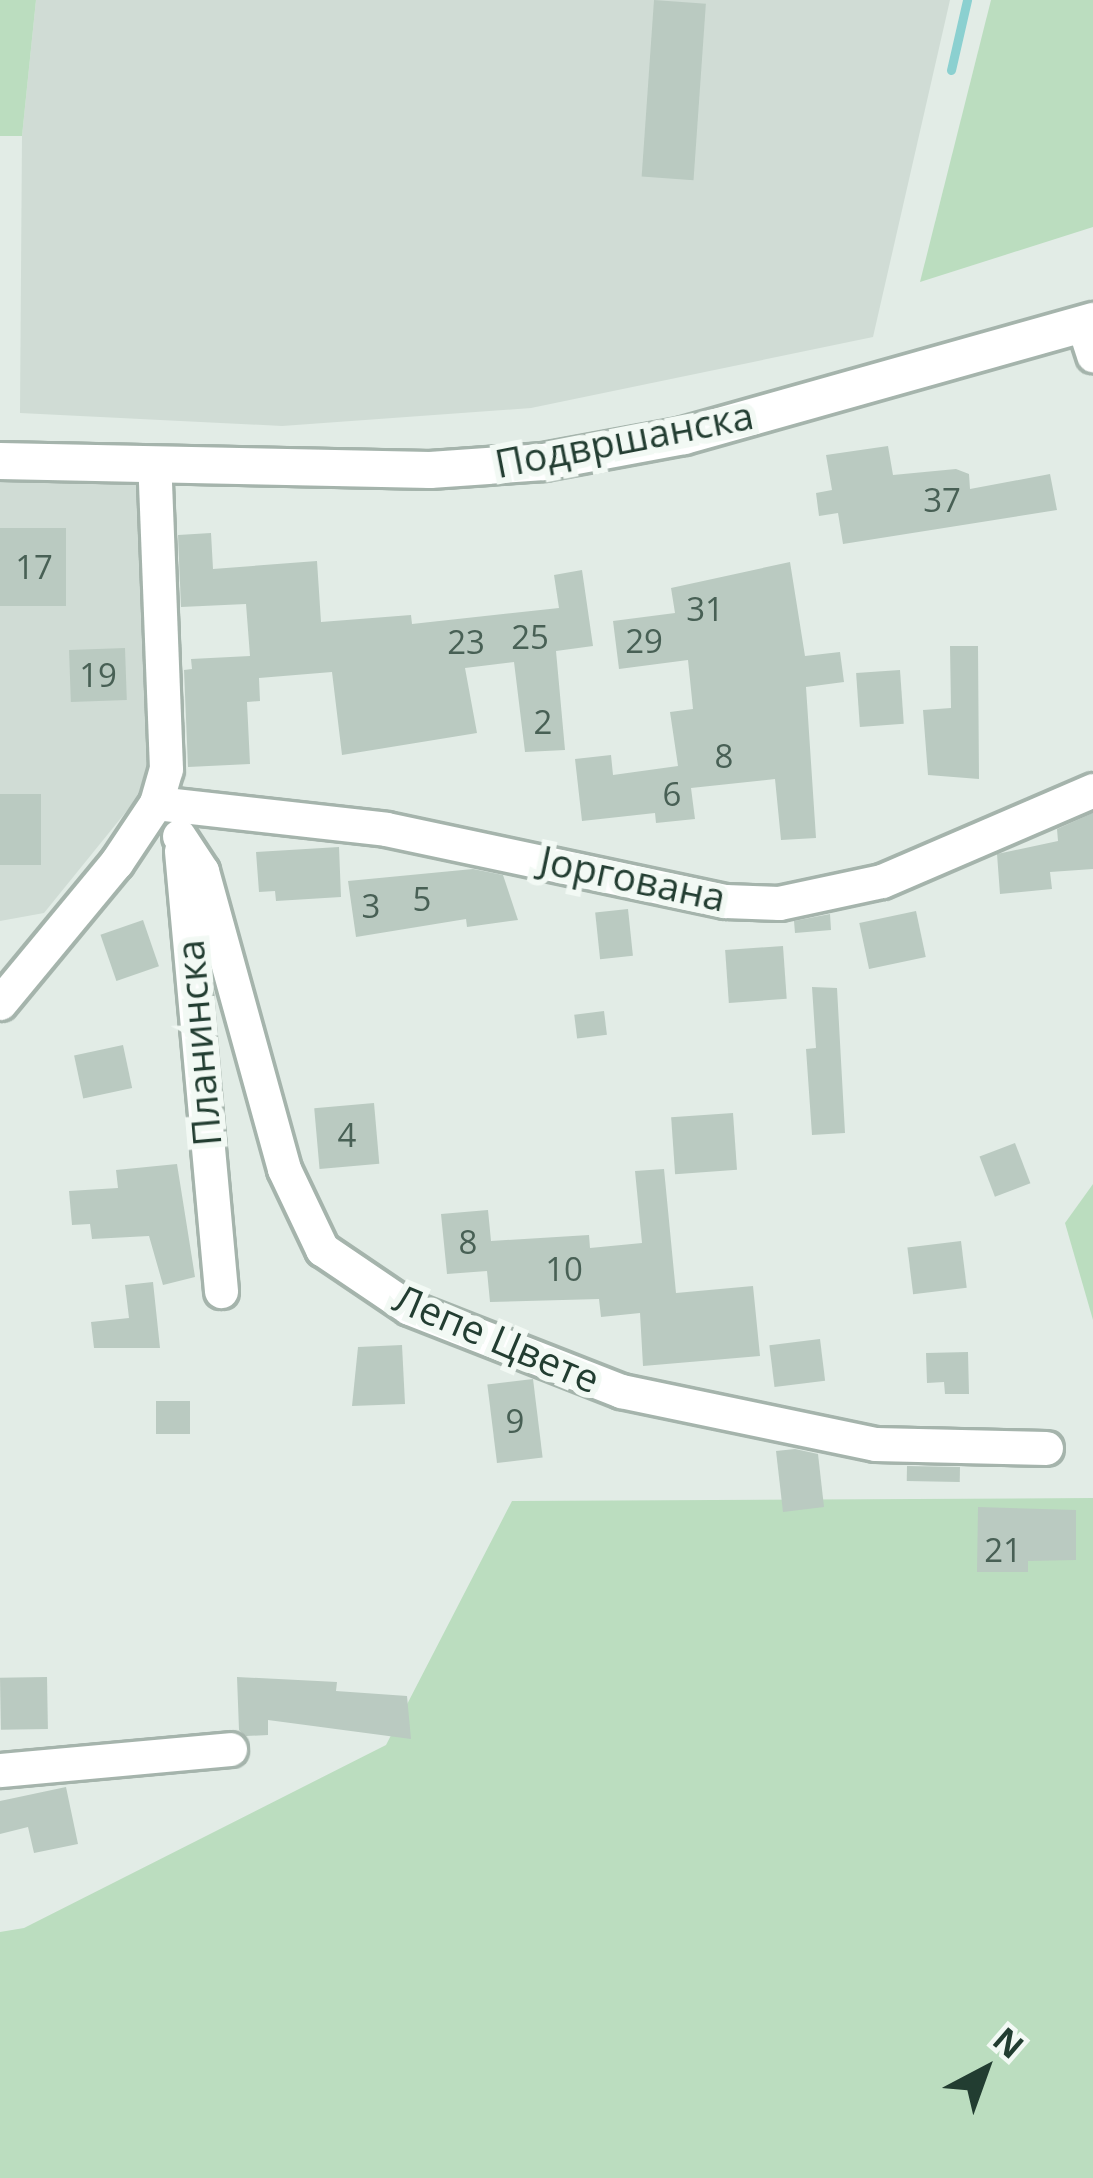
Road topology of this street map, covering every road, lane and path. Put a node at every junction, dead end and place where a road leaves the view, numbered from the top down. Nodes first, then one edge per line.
1 (1090, 333) edge
2 (0, 461) edge
3 (154, 463) junction
4 (1093, 790) edge
5 (156, 803) junction
6 (179, 836) junction
7 (0, 1004) edge
8 (221, 1291) dead end
9 (1046, 1448) dead end
10 (230, 1749) dead end
11 (0, 1770) edge

1 - 3 street, Подвршанска
2 - 3 street, Подвршанска
3 - 5 street
4 - 5 street, Јоргована
5 - 6 street, Планинска
5 - 7 street
6 - 8 street, Планинска
6 - 9 street, Лепе Цвете
10 - 11 street

